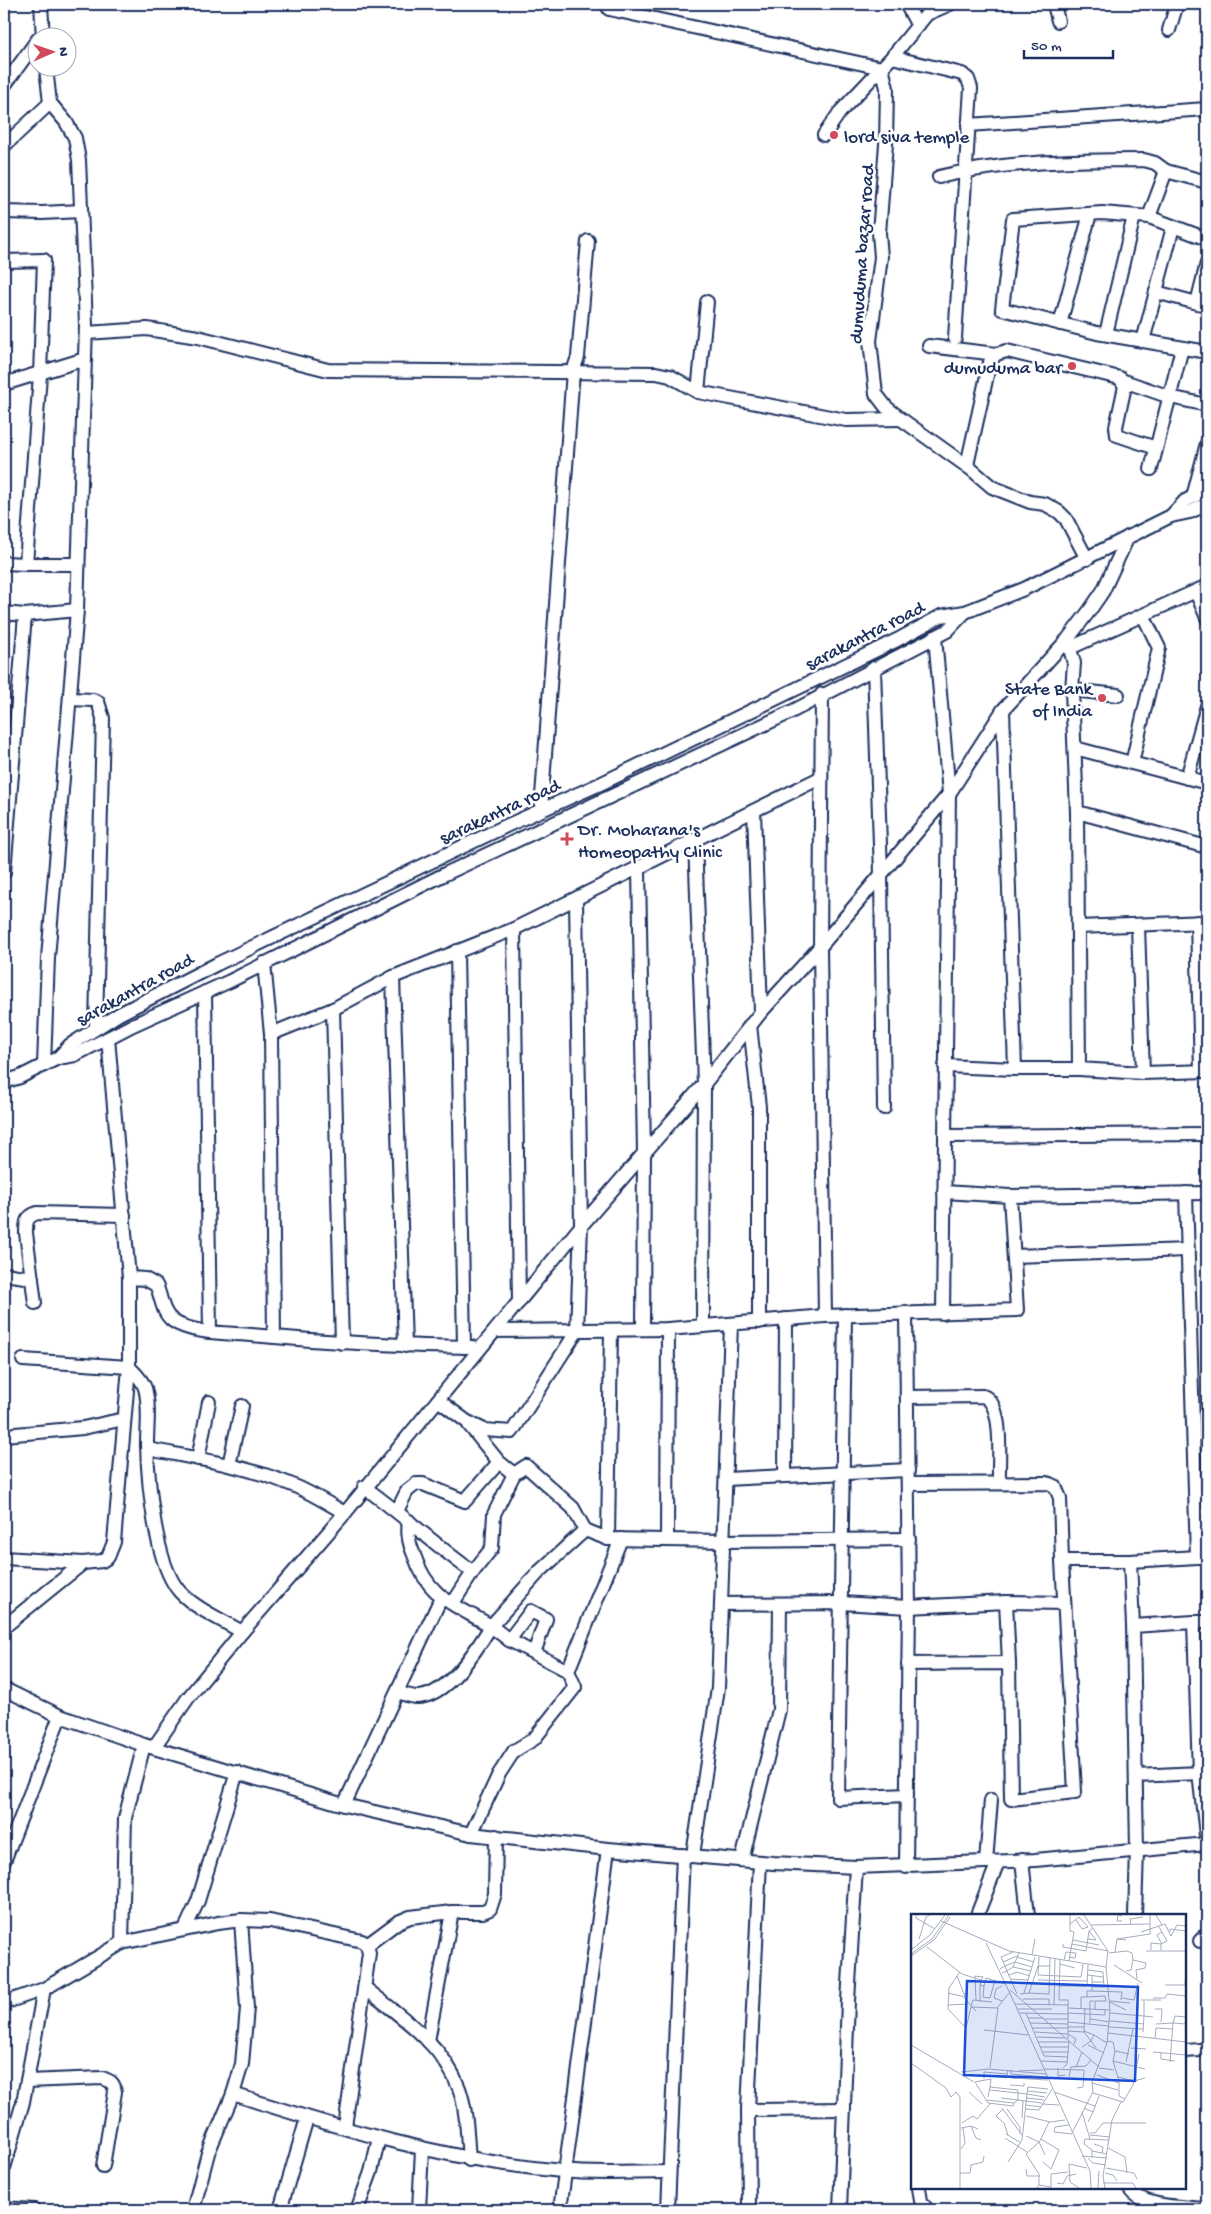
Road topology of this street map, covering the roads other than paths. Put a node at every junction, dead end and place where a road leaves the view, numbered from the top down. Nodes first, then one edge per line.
1 (41, 4) edge
2 (614, 4) edge
3 (906, 4) edge
4 (950, 4) edge
5 (1054, 4) edge
6 (1178, 4) edge
7 (1058, 21) dead end
8 (918, 26) junction
9 (41, 28) edge
10 (1169, 30) dead end
11 (28, 54) edge
12 (892, 57) junction
13 (882, 68) junction
14 (47, 78) edge
15 (4, 86) edge
16 (50, 103) junction
17 (1207, 109) edge
18 (968, 125) junction
19 (824, 135) dead end
20 (4, 146) edge
21 (964, 171) junction
22 (1166, 171) junction
23 (939, 177) dead end
24 (1207, 182) edge
25 (81, 210) junction
26 (4, 212) edge
27 (1090, 214) junction
28 (1134, 216) junction
29 (1149, 217) junction
30 (1172, 227) junction
31 (1207, 238) edge
32 (588, 241) dead end
33 (4, 261) edge
34 (1207, 263) edge
35 (1156, 292) junction
36 (707, 302) dead end
37 (1202, 304) edge
38 (1060, 324) junction
39 (86, 333) junction
40 (1106, 334) junction
41 (954, 338) dead end
42 (1143, 342) junction
43 (929, 346) dead end
44 (1182, 348) junction
45 (1207, 352) edge
46 (996, 354) junction
47 (85, 359) junction
48 (574, 371) junction
49 (40, 375) junction
50 (1124, 381) junction
51 (4, 384) edge
52 (698, 392) junction
53 (1170, 397) junction
54 (1207, 404) edge
55 (901, 419) junction
56 (1207, 443) edge
57 (1156, 448) junction
58 (967, 466) junction
59 (1151, 469) dead end
60 (1207, 490) edge
61 (1193, 497) junction
62 (1207, 504) edge
63 (1171, 516) junction
64 (1128, 537) junction
65 (1088, 559) junction
66 (4, 563) edge
67 (26, 564) junction
68 (78, 564) junction
69 (1201, 589) edge
70 (76, 610) junction
71 (965, 612) junction
72 (4, 613) edge
73 (25, 615) junction
74 (1143, 615) junction
75 (1207, 618) edge
76 (935, 637) junction
77 (1068, 644) junction
78 (874, 668) junction
79 (1072, 690) junction
80 (822, 694) junction
81 (1118, 695) dead end
82 (70, 699) junction
83 (1207, 706) edge
84 (1003, 710) junction
85 (1075, 748) junction
86 (1132, 763) junction
87 (820, 778) junction
88 (1188, 778) junction
89 (1207, 782) edge
90 (949, 794) junction
91 (541, 810) junction
92 (754, 811) junction
93 (1077, 812) junction
94 (5, 831) edge
95 (695, 840) junction
96 (1207, 848) edge
97 (639, 869) junction
98 (4, 872) edge
99 (881, 874) junction
100 (576, 899) junction
101 (1202, 922) edge
102 (1138, 926) junction
103 (1078, 927) junction
104 (514, 929) junction
105 (820, 946) junction
106 (457, 951) junction
107 (264, 963) junction
108 (393, 977) junction
109 (205, 992) junction
110 (333, 1009) junction
111 (761, 1012) junction
112 (750, 1025) junction
113 (96, 1028) junction
114 (270, 1034) junction
115 (108, 1038) junction
116 (58, 1058) junction
117 (44, 1065) junction
118 (944, 1066) junction
119 (1015, 1069) junction
120 (1079, 1070) junction
121 (1204, 1071) edge
122 (1143, 1073) junction
123 (4, 1082) edge
124 (704, 1084) junction
125 (884, 1108) dead end
126 (1207, 1134) edge
127 (945, 1136) junction
128 (644, 1153) junction
129 (944, 1192) junction
130 (1186, 1193) junction
131 (1207, 1193) edge
132 (1010, 1196) junction
133 (124, 1215) junction
134 (581, 1226) junction
135 (1188, 1250) junction
136 (1014, 1256) junction
137 (4, 1274) edge
138 (32, 1278) junction
139 (129, 1278) junction
140 (34, 1302) dead end
141 (519, 1302) junction
142 (906, 1312) junction
143 (943, 1313) junction
144 (845, 1315) junction
145 (825, 1316) junction
146 (786, 1319) junction
147 (759, 1322) junction
148 (731, 1324) junction
149 (702, 1326) junction
150 (643, 1329) junction
151 (668, 1329) junction
152 (611, 1330) junction
153 (494, 1331) junction
154 (577, 1331) junction
155 (210, 1332) junction
156 (274, 1338) junction
157 (342, 1343) junction
158 (405, 1346) junction
159 (464, 1347) junction
160 (482, 1347) junction
161 (23, 1360) dead end
162 (128, 1366) junction
163 (907, 1397) junction
164 (438, 1400) junction
165 (209, 1402) dead end
166 (242, 1406) dead end
167 (124, 1419) junction
168 (466, 1421) junction
169 (4, 1435) edge
170 (148, 1449) junction
171 (198, 1459) junction
172 (498, 1462) junction
173 (230, 1465) junction
174 (908, 1470) junction
175 (514, 1474) junction
176 (842, 1474) junction
177 (784, 1476) junction
178 (726, 1479) junction
179 (999, 1482) junction
180 (908, 1484) junction
181 (364, 1488) junction
182 (398, 1511) junction
183 (344, 1513) junction
184 (409, 1521) junction
185 (585, 1530) junction
186 (615, 1539) junction
187 (909, 1539) junction
188 (667, 1540) junction
189 (724, 1541) junction
190 (842, 1541) junction
191 (1202, 1557) edge
192 (4, 1558) edge
193 (1062, 1561) junction
194 (1130, 1561) junction
195 (83, 1564) junction
196 (473, 1572) junction
197 (441, 1598) junction
198 (1006, 1602) junction
199 (454, 1603) junction
200 (841, 1603) junction
201 (1064, 1603) junction
202 (722, 1604) junction
203 (780, 1604) junction
204 (909, 1606) junction
205 (1194, 1622) junction
206 (1207, 1622) edge
207 (492, 1626) junction
208 (1133, 1626) junction
209 (4, 1627) edge
210 (242, 1632) junction
211 (509, 1640) junction
212 (534, 1652) junction
213 (1009, 1662) junction
214 (908, 1664) junction
215 (568, 1671) junction
216 (4, 1688) edge
217 (398, 1692) junction
218 (60, 1716) junction
219 (149, 1746) junction
220 (237, 1772) junction
221 (1203, 1773) edge
222 (1136, 1776) junction
223 (907, 1795) junction
224 (991, 1800) dead end
225 (344, 1805) junction
226 (471, 1834) junction
227 (496, 1836) junction
228 (1207, 1844) edge
229 (608, 1849) junction
230 (1137, 1850) junction
231 (688, 1855) junction
232 (742, 1860) junction
233 (1022, 1860) junction
234 (4, 1861) edge
235 (760, 1862) junction
236 (992, 1862) junction
237 (906, 1867) junction
238 (856, 1868) junction
239 (452, 1912) junction
240 (977, 1914) edge
241 (1028, 1914) edge
242 (1136, 1914) edge
243 (241, 1920) junction
244 (185, 1929) junction
245 (122, 1943) junction
246 (367, 1945) junction
247 (366, 1988) junction
248 (44, 1989) junction
249 (4, 2003) edge
250 (428, 2041) junction
251 (1200, 2050) dead end
252 (1186, 2051) edge
253 (27, 2081) junction
254 (234, 2094) junction
255 (844, 2109) junction
256 (748, 2110) junction
257 (307, 2118) junction
258 (345, 2127) junction
259 (9, 2135) edge
260 (379, 2138) junction
261 (422, 2149) junction
262 (469, 2160) junction
263 (102, 2166) dead end
264 (4, 2168) edge
265 (564, 2172) junction
266 (668, 2172) junction
267 (919, 2189) edge
268 (1130, 2189) edge
269 (4, 2208) edge
270 (1207, 2209) edge
271 (34, 2210) edge
272 (193, 2210) edge
273 (280, 2210) edge
274 (357, 2210) edge
275 (419, 2210) edge
276 (560, 2210) edge
277 (668, 2210) edge
278 (749, 2210) edge
279 (840, 2210) edge
280 (927, 2210) edge

1 - 9 street
2 - 13 street
3 - 8 street
4 - 8 street
5 - 7 street
6 - 10 street
8 - 12 street
11 - 15 street
12 - 13 street
12 - 18 street
13 - 19 street
13 - 55 street, dumuduma bazar road
14 - 16 street
16 - 20 street
16 - 25 street
17 - 18 street
18 - 21 street
21 - 22 street
21 - 23 street
21 - 41 street
22 - 24 street
22 - 29 street
25 - 26 street
25 - 39 street
27 - 28 street
27 - 38 street
27 - 38 street
28 - 29 street
28 - 40 street
29 - 30 street
30 - 31 street
30 - 35 street
32 - 48 street
33 - 49 street
34 - 37 street
35 - 37 street
35 - 42 street
36 - 52 street
38 - 40 street
39 - 47 street
39 - 48 street
40 - 42 street
42 - 44 street
43 - 46 street
44 - 45 street
44 - 53 street
46 - 50 street
46 - 58 street
47 - 49 street
47 - 68 street
48 - 52 street
48 - 91 street
49 - 51 street
49 - 67 street
50 - 53 street
50 - 57 street
52 - 55 street
53 - 54 street
53 - 57 street
55 - 58 street, dumuduma bazar road
56 - 61 street
57 - 59 street
58 - 65 street, dumuduma bazar road
60 - 61 street
61 - 63 street
62 - 63 street
63 - 64 street
64 - 65 street
64 - 77 street
65 - 71 street, sarakantra road
66 - 67 street
67 - 68 street
68 - 70 street
69 - 74 street
69 - 75 street
70 - 73 street
70 - 82 street
71 - 76 street, sarakantra road
71 - 91 street, sarakantra road
72 - 73 street
73 - 94 street
74 - 77 street
74 - 86 street
76 - 78 street, sarakantra road
76 - 90 street
77 - 79 street
77 - 84 street
78 - 80 street, sarakantra road
78 - 99 street
79 - 81 street
79 - 85 street
80 - 87 street
80 - 107 street, sarakantra road
82 - 113 street
82 - 117 street
83 - 88 street
84 - 90 street
84 - 119 street
85 - 86 street
85 - 93 street
86 - 88 street
87 - 92 street
87 - 105 street
88 - 89 street
90 - 99 street
90 - 118 street
91 - 113 street, sarakantra road
92 - 95 street
92 - 111 street
93 - 96 street
93 - 103 street
94 - 98 street
95 - 97 street
95 - 124 street
97 - 100 street
97 - 128 street
99 - 105 street
99 - 125 street
100 - 104 street
100 - 134 street
101 - 102 street
101 - 121 street
102 - 103 street
102 - 122 street
103 - 120 street
104 - 106 street
104 - 141 street
105 - 111 street
105 - 145 street
106 - 108 street
106 - 159 street
107 - 109 street, sarakantra road
107 - 114 street
108 - 110 street
108 - 158 street
109 - 115 street, sarakantra road
109 - 155 street
110 - 114 street
110 - 157 street
111 - 112 street
112 - 124 street
112 - 147 street
113 - 116 street, sarakantra road
114 - 156 street
115 - 116 street, sarakantra road
115 - 133 street
116 - 117 street, sarakantra road
117 - 123 street, sarakantra road
118 - 119 street
118 - 127 street
119 - 120 street
120 - 122 street
121 - 122 street
124 - 128 street
124 - 149 street
126 - 127 street
127 - 129 street
128 - 134 street
128 - 150 street
129 - 132 street
129 - 143 street
130 - 131 street
130 - 132 street
130 - 135 street
132 - 136 street
133 - 138 street
133 - 139 street
134 - 141 street
134 - 154 street
135 - 136 street
135 - 191 street
136 - 143 street
137 - 138 street
138 - 140 street
139 - 155 street
139 - 162 street
141 - 153 street
142 - 143 street
142 - 144 street
142 - 163 street
144 - 145 street
144 - 176 street
145 - 146 street
146 - 147 street
146 - 177 street
147 - 148 street
148 - 149 street
148 - 178 street
149 - 151 street
150 - 151 street
150 - 152 street
151 - 188 street
152 - 154 street
152 - 186 street
153 - 154 street
153 - 160 street
154 - 168 street
155 - 156 street
156 - 157 street
157 - 158 street
158 - 159 street
159 - 160 street
160 - 164 street
161 - 162 street
162 - 167 street
162 - 170 street
163 - 174 street
163 - 179 street
164 - 168 street
164 - 181 street
165 - 171 street
166 - 173 street
167 - 169 street
167 - 195 street
168 - 172 street
170 - 171 street
170 - 210 street
171 - 173 street
172 - 175 street
172 - 182 street
173 - 183 street
174 - 176 street
174 - 180 street
175 - 185 street
175 - 196 street
176 - 177 street
176 - 190 street
177 - 178 street
178 - 189 street
179 - 180 street
179 - 193 street
180 - 187 street
181 - 182 street
181 - 183 street
182 - 184 street
183 - 210 street
184 - 196 street
184 - 197 street
185 - 186 street
185 - 207 street
186 - 188 street
186 - 215 street
187 - 190 street
187 - 204 street
188 - 189 street
189 - 190 street
189 - 202 street
190 - 200 street
191 - 194 street
192 - 195 street
193 - 194 street
193 - 201 street
194 - 208 street
195 - 209 street
196 - 199 street
197 - 199 street
197 - 217 street
198 - 201 street
198 - 204 street
198 - 213 street
199 - 207 street
200 - 203 street
200 - 204 street
200 - 223 street
201 - 213 street
202 - 203 street
202 - 231 street
203 - 232 street
204 - 214 street
205 - 206 street
205 - 208 street
205 - 221 street
207 - 211 street
207 - 217 street
208 - 222 street
210 - 219 street
211 - 212 street
211 - 212 street
212 - 215 street
213 - 214 street
214 - 223 street
215 - 226 street
216 - 218 street
217 - 225 street
218 - 219 street
218 - 234 street
219 - 220 street
219 - 245 street
220 - 225 street
220 - 244 street
221 - 222 street
221 - 228 street
222 - 230 street
223 - 237 street
224 - 236 street
225 - 226 street
226 - 227 street
227 - 229 street
227 - 239 street
228 - 230 street
229 - 231 street
229 - 265 street
230 - 233 street
230 - 242 street
231 - 232 street
231 - 266 street
232 - 235 street
233 - 236 street
233 - 241 street
235 - 238 street
235 - 256 street
236 - 237 street
236 - 240 street
237 - 238 street
238 - 255 street
239 - 246 street
239 - 250 street
243 - 244 street
243 - 246 street
243 - 254 street
244 - 245 street
245 - 248 street
246 - 247 street
247 - 250 street
247 - 258 street
248 - 249 street
248 - 253 street
250 - 262 street
251 - 252 street
253 - 259 street
253 - 263 street
254 - 257 street
254 - 272 street
255 - 256 street
255 - 279 street
256 - 278 street
257 - 258 street
257 - 273 street
258 - 260 street
259 - 264 street
260 - 261 street
260 - 274 street
261 - 262 street
261 - 275 street
262 - 265 street
265 - 266 street
265 - 276 street
266 - 277 street
267 - 280 street
268 - 270 street
269 - 271 street

